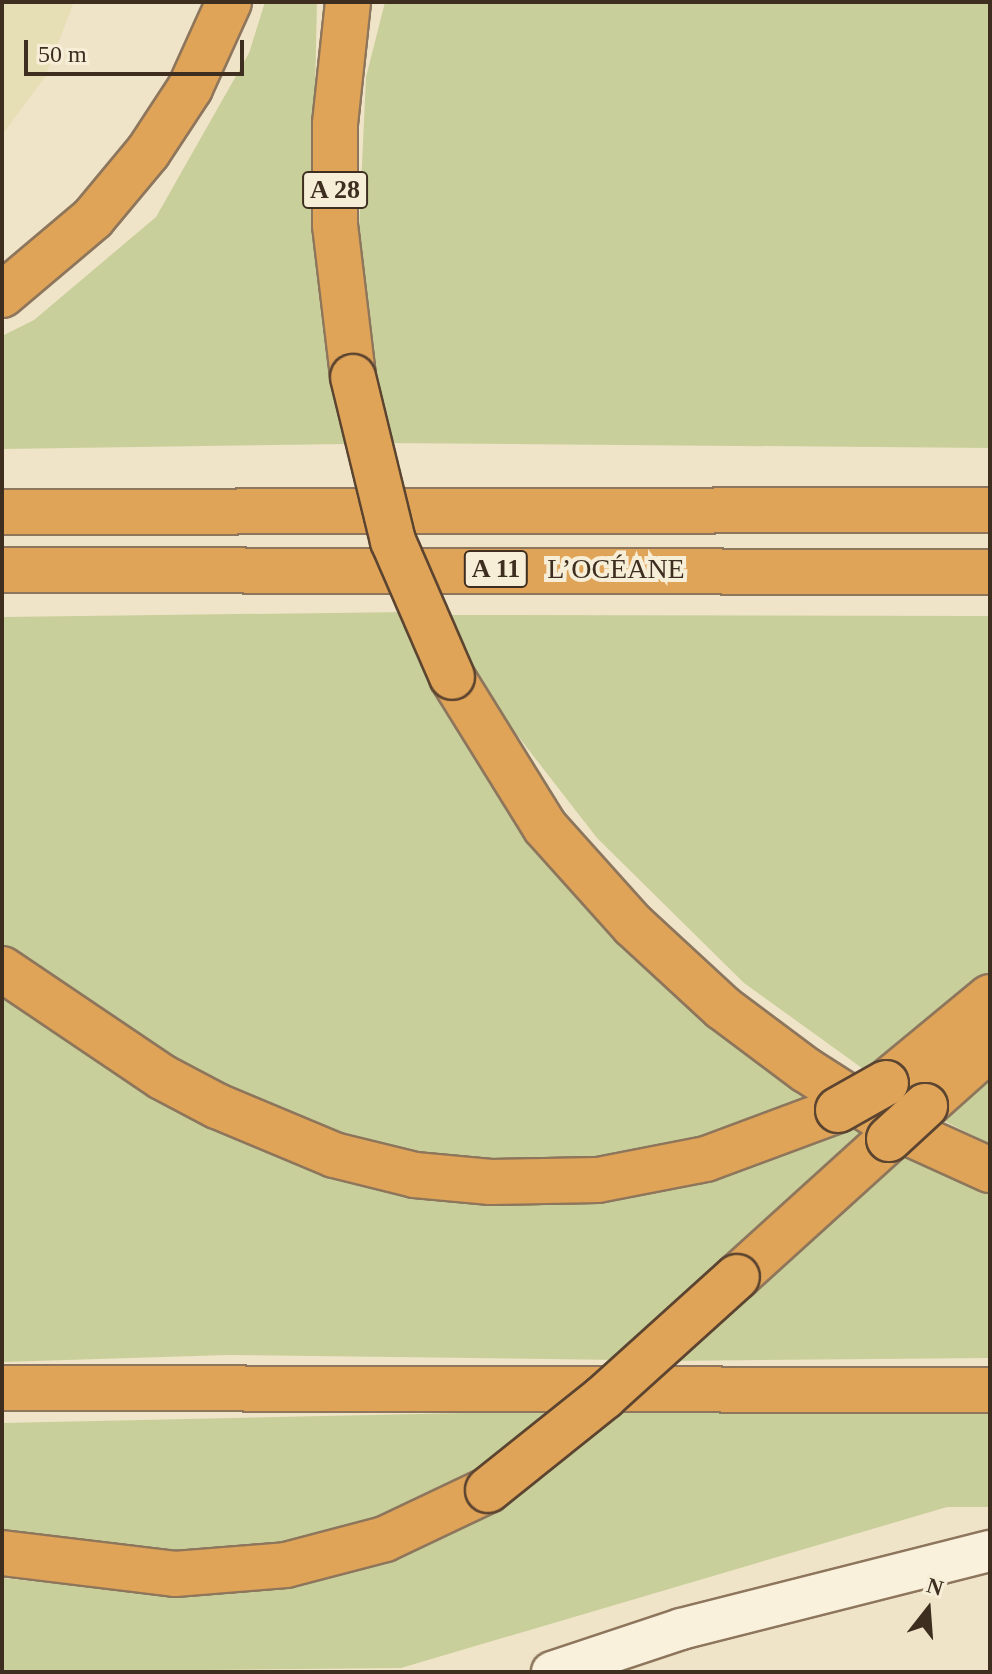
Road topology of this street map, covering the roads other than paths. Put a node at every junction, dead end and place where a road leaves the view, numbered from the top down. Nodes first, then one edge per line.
1 (229, 2) edge
2 (348, 2) edge
3 (2, 295) edge
4 (990, 510) edge
5 (2, 512) edge
6 (2, 570) edge
7 (990, 572) edge
8 (2, 969) edge
9 (990, 997) edge
10 (990, 1048) edge
11 (990, 1170) edge
12 (217, 1384) junction
13 (2, 1388) edge
14 (990, 1390) edge
15 (2, 1400) edge
16 (990, 1551) edge
17 (2, 1553) edge
18 (552, 1672) edge

1 - 3 highway
2 - 11 highway, A 28, bridge
4 - 5 highway, L’OCÉANE / A 11
6 - 7 highway, L’OCÉANE / A 11
8 - 9 highway, bridge
10 - 17 highway, bridge
12 - 13 highway
12 - 14 highway
12 - 15 highway
16 - 18 street

